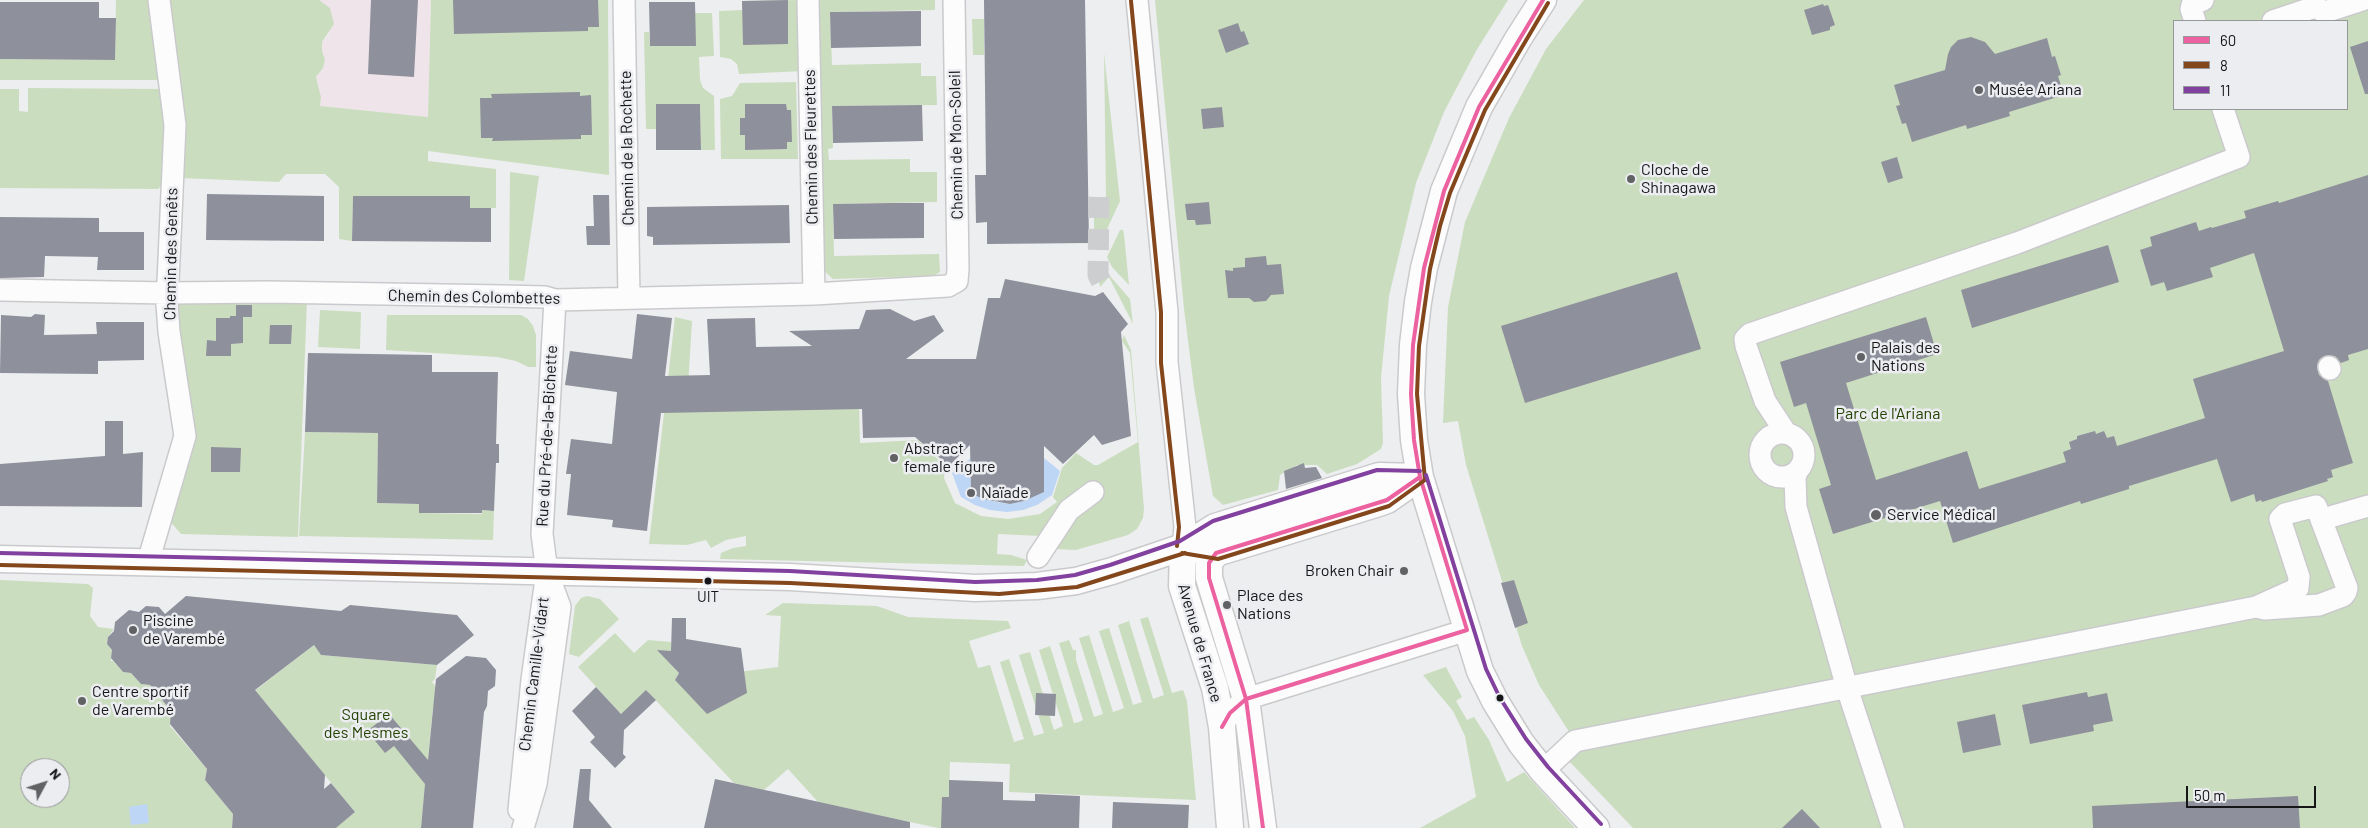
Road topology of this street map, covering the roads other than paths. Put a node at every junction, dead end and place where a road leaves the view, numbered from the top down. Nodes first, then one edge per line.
1 (159, 0) edge
2 (624, 0) edge
3 (808, 0) edge
4 (954, 0) edge
5 (1137, 0) edge
6 (1543, 0) edge
7 (2203, 0) edge
8 (2362, 0) edge
9 (2308, 5) edge
10 (2195, 20) edge
11 (2275, 20) edge
12 (2223, 110) edge
13 (948, 286) joint
14 (0, 290) edge
15 (168, 293) junction
16 (814, 294) junction
17 (629, 297) junction
18 (555, 300) junction
19 (1765, 401) junction
20 (1786, 433) junction
21 (1765, 441) junction
22 (1787, 474) junction
23 (1420, 478) junction
24 (1093, 492) dead end
25 (2368, 506) edge
26 (2323, 520) junction
27 (1184, 547) junction
28 (1216, 553) junction
29 (1038, 557) dead end
30 (0, 559) edge
31 (148, 562) junction
32 (547, 572) junction
33 (2256, 607) junction
34 (1467, 630) junction
35 (1847, 688) junction
36 (1246, 699) junction
37 (1222, 727) junction
38 (1543, 771) junction
39 (518, 828) edge
40 (523, 828) edge
41 (1230, 828) edge
42 (1262, 828) edge
43 (1596, 828) edge
44 (1892, 828) edge

1 - 15 street, Chemin des Genêts
2 - 17 street, Chemin de la Rochette
3 - 16 street, Chemin des Fleurettes
4 - 13 street, Chemin de Mon-Soleil
5 - 27 street
6 - 23 main road
7 - 10 street
8 - 9 street
9 - 11 street
12 - 19 street
13 - 16 street, Chemin des Colombettes
14 - 15 street, Chemin des Colombettes
15 - 18 street, Chemin des Colombettes
15 - 31 street, Chemin des Genêts
16 - 17 street, Chemin des Colombettes
17 - 18 street, Chemin des Colombettes
18 - 32 street, Rue du Pré-de-la-Bichette
19 - 20 street
19 - 21 street
20 - 21 street
20 - 22 street
21 - 22 street
22 - 35 street
23 - 27 main road
23 - 28 main road
23 - 34 main road
24 - 29 street
25 - 26 street
26 - 33 street
26 - 33 street
27 - 28 main road
27 - 32 main road
27 - 37 main road, Avenue de France
28 - 36 main road, Avenue de France
30 - 31 main road
31 - 32 main road
32 - 39 street, Chemin Camille-Vidart
32 - 40 street, Chemin Camille-Vidart
33 - 35 street
34 - 36 street
34 - 38 main road
35 - 38 street
35 - 44 street
36 - 37 street
36 - 42 main road, Avenue de France
37 - 41 main road, Avenue de France
38 - 43 main road

